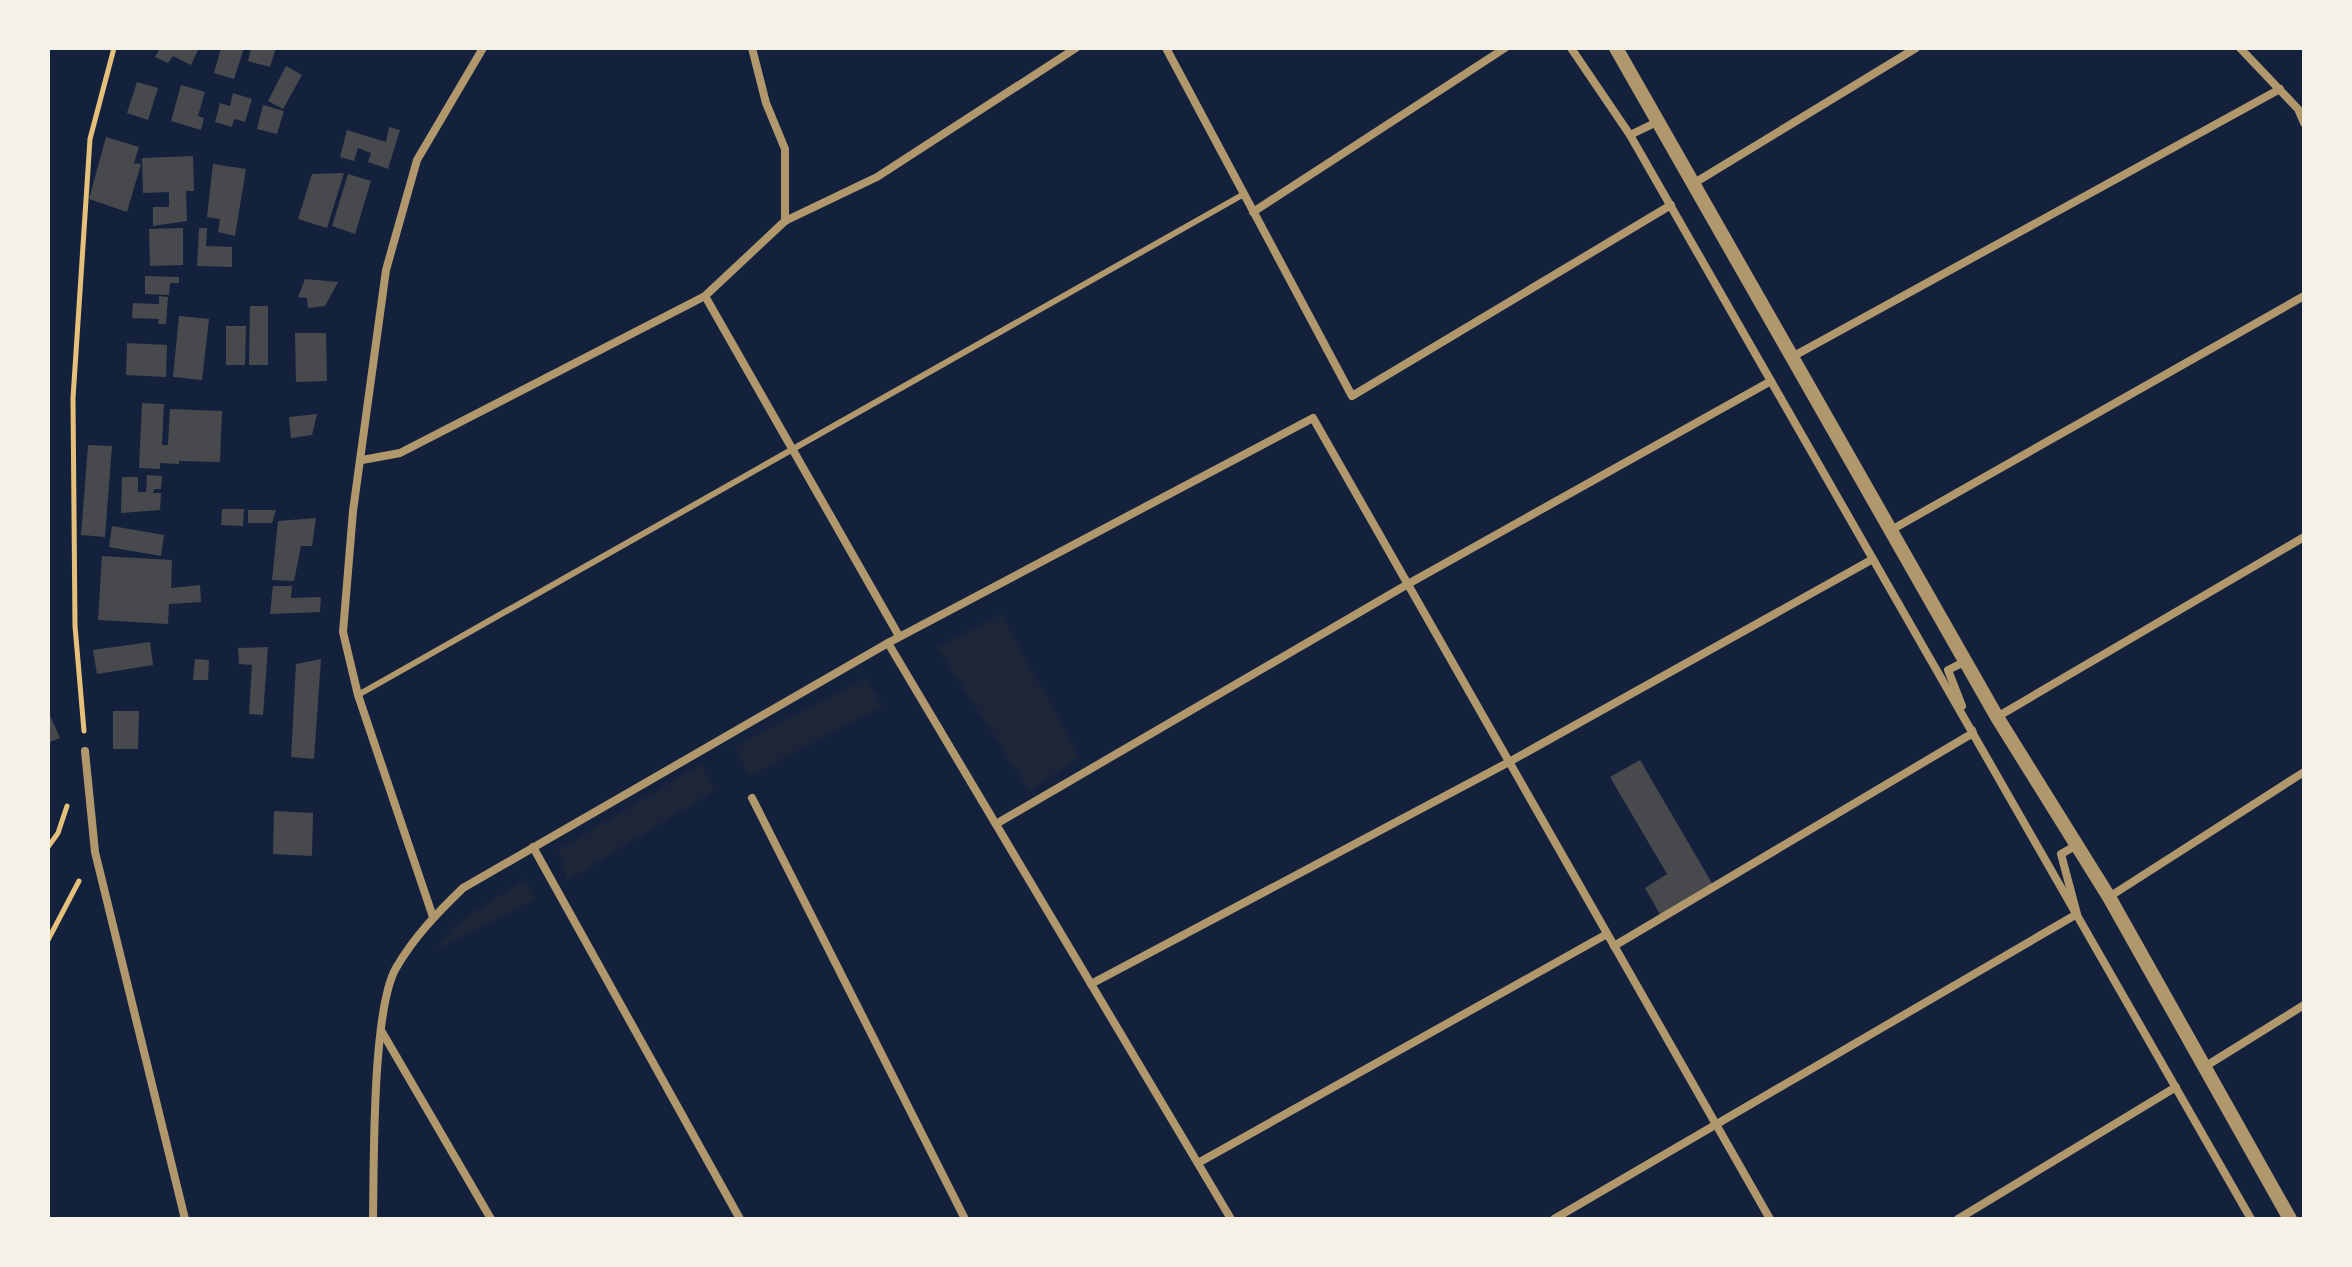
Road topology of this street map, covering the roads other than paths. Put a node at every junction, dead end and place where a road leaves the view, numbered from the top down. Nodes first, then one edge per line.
1 (483, 48) edge
2 (752, 48) edge
3 (1076, 48) edge
4 (1166, 48) edge
5 (1505, 48) edge
6 (1571, 48) edge
7 (1616, 48) edge
8 (1916, 48) edge
9 (2240, 48) edge
10 (2280, 89) junction
11 (1660, 120) junction
12 (2304, 123) edge
13 (1630, 135) junction
14 (1696, 182) junction
15 (1244, 194) junction
16 (1671, 205) junction
17 (1253, 212) junction
18 (785, 221) junction
19 (705, 296) junction
20 (2304, 296) edge
21 (1792, 357) junction
22 (1771, 381) junction
23 (793, 450) junction
24 (362, 460) junction
25 (1893, 529) junction
26 (2304, 537) edge
27 (1873, 559) junction
28 (1408, 584) junction
29 (899, 636) junction
30 (888, 643) junction
31 (1967, 661) junction
32 (358, 695) junction
33 (1997, 717) junction
34 (1973, 733) junction
35 (85, 751) road end
36 (1509, 762) junction
37 (2304, 772) edge
38 (752, 798) dead end
39 (996, 824) junction
40 (2077, 845) junction
41 (533, 847) junction
42 (2109, 897) junction
43 (2077, 914) junction
44 (433, 917) junction
45 (1607, 934) junction
46 (1614, 946) junction
47 (1091, 984) junction
48 (2304, 1005) edge
49 (382, 1031) junction
50 (2206, 1066) junction
51 (2176, 1087) junction
52 (1715, 1122) junction
53 (1198, 1163) junction
54 (185, 1219) edge
55 (373, 1219) edge
56 (491, 1219) edge
57 (740, 1219) edge
58 (965, 1219) edge
59 (1231, 1219) edge
60 (1554, 1219) edge
61 (1770, 1219) edge
62 (1958, 1219) edge
63 (2251, 1219) edge
64 (2290, 1219) edge

1 - 24 street
2 - 18 street
3 - 18 street
4 - 15 street
5 - 17 street
6 - 13 street
7 - 11 street
8 - 14 street
9 - 10 street
10 - 12 street
10 - 21 street
11 - 13 street
11 - 14 street
13 - 16 street
14 - 21 street
15 - 17 street
15 - 23 lane
16 - 17 street
16 - 22 street
18 - 19 street
19 - 23 street
19 - 24 street
20 - 25 street
21 - 25 street
22 - 27 street
22 - 28 street
23 - 29 street
23 - 32 lane
24 - 32 street
25 - 31 street
26 - 33 street
27 - 34 street
27 - 36 street
28 - 29 street
28 - 36 street
28 - 39 street
29 - 30 street
30 - 39 street
30 - 41 street
31 - 33 street
31 - 34 street
32 - 44 street
33 - 40 street
34 - 43 street
34 - 46 street
35 - 54 street
36 - 45 street
36 - 47 street
37 - 42 street
38 - 58 street
39 - 47 street
40 - 42 street
40 - 43 street
41 - 44 street
41 - 57 street
42 - 50 street
43 - 51 street
43 - 52 street
44 - 49 street
45 - 46 street
45 - 53 street
46 - 52 street
47 - 53 street
48 - 50 street
49 - 55 street
49 - 56 street
50 - 64 street
51 - 62 street
51 - 63 street
52 - 60 street
52 - 61 street
53 - 59 street

